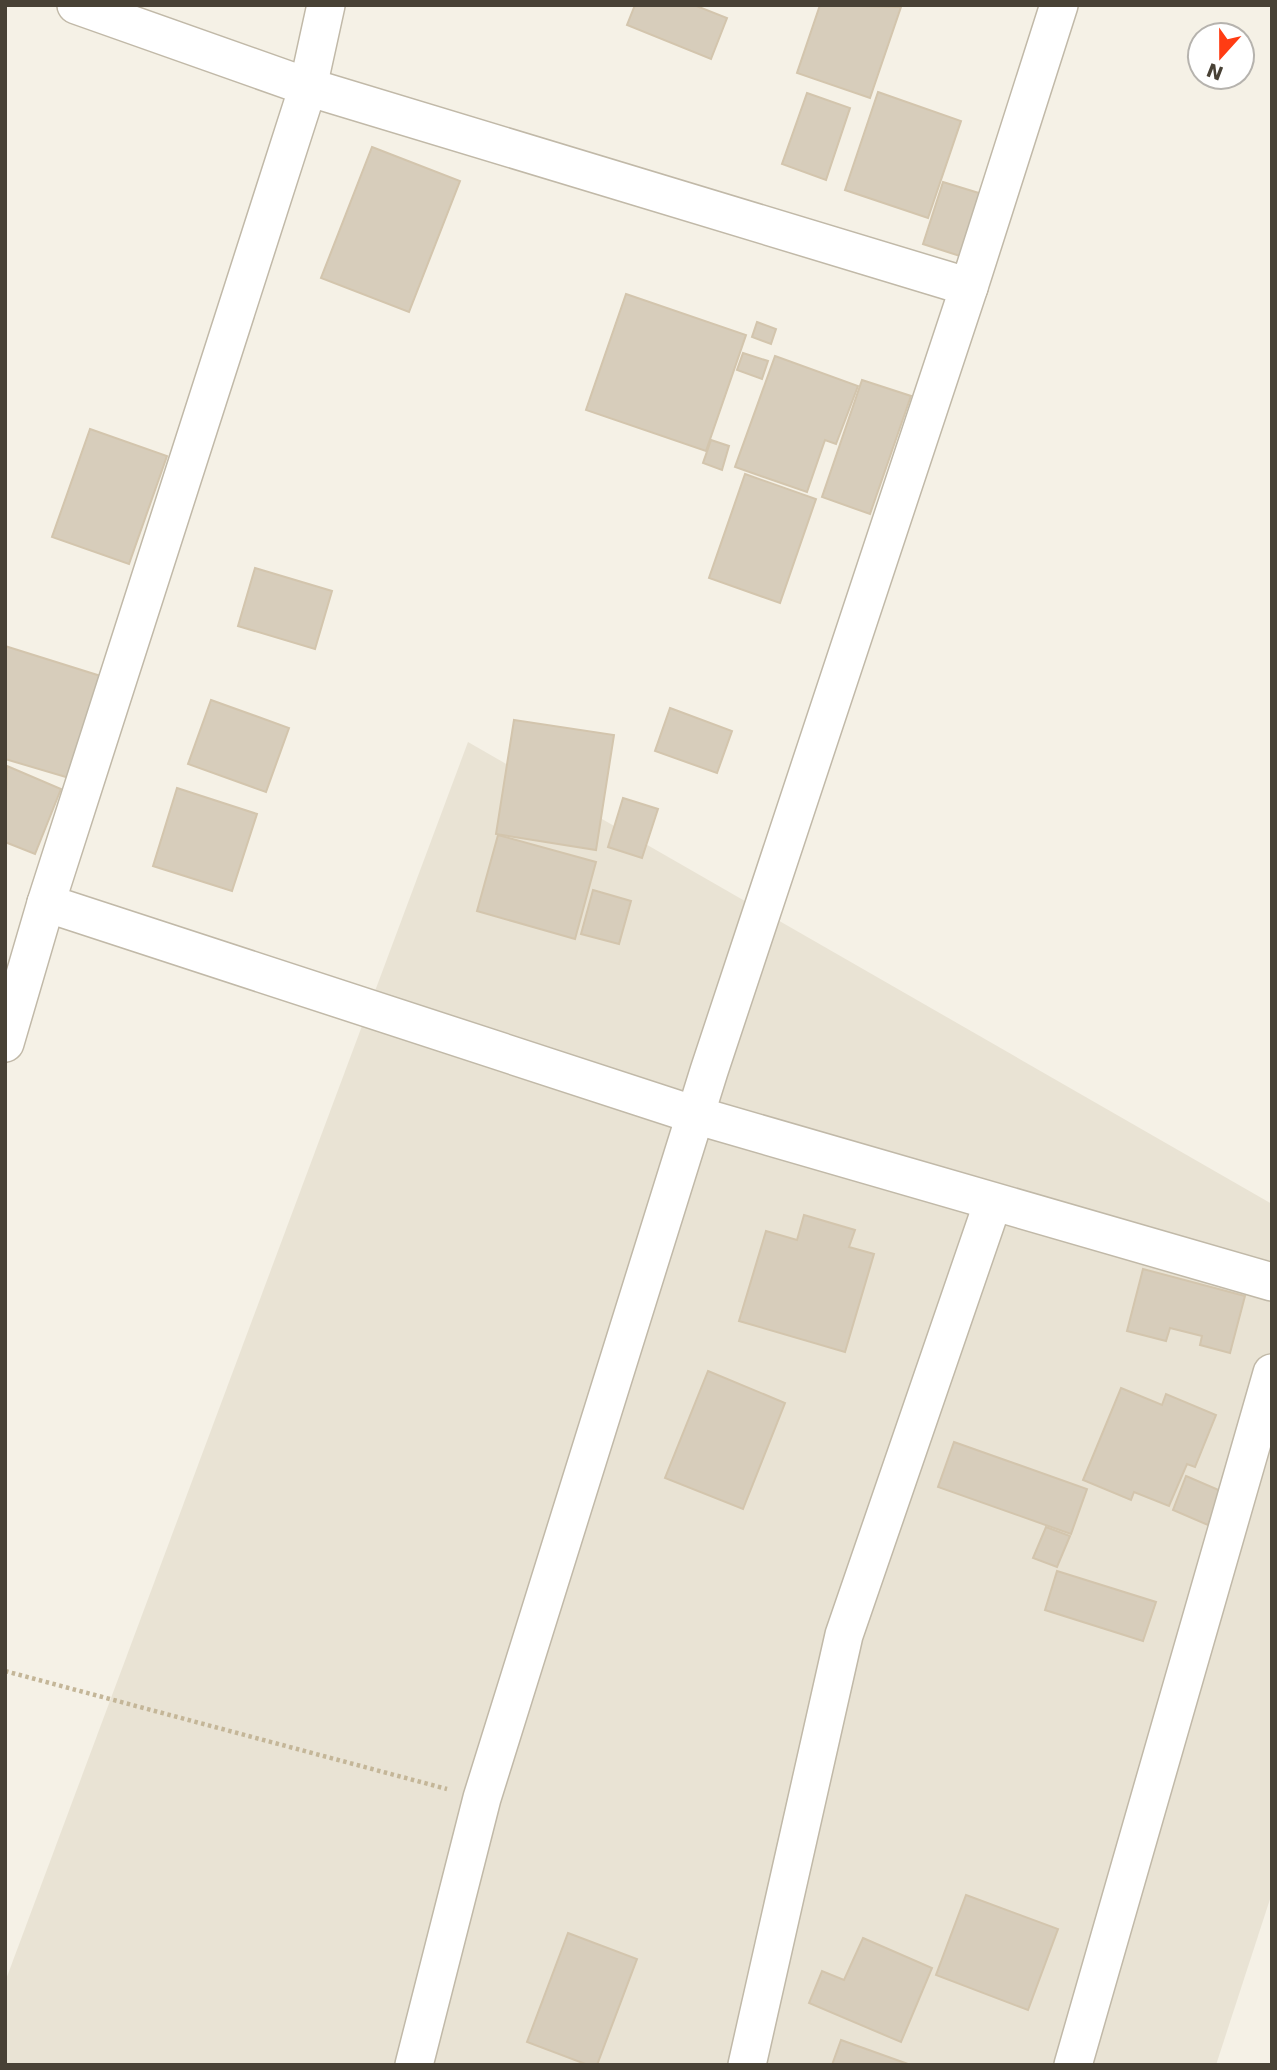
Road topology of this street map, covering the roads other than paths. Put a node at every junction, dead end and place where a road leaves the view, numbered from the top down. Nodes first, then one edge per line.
1 (76, 5) edge
2 (326, 5) edge
3 (1059, 5) edge
4 (308, 88) junction
5 (970, 287) junction
6 (46, 903) junction
7 (5, 1043) edge
8 (695, 1115) junction
9 (993, 1202) junction
10 (1272, 1282) edge
11 (1272, 1373) edge
12 (414, 2065) edge
13 (747, 2065) edge
14 (1073, 2065) edge

1 - 4 street
2 - 4 street
3 - 5 street
4 - 5 street
4 - 6 street
5 - 8 street
6 - 7 street
6 - 8 street
8 - 9 street
8 - 12 street
9 - 10 street
9 - 13 street
11 - 14 street

